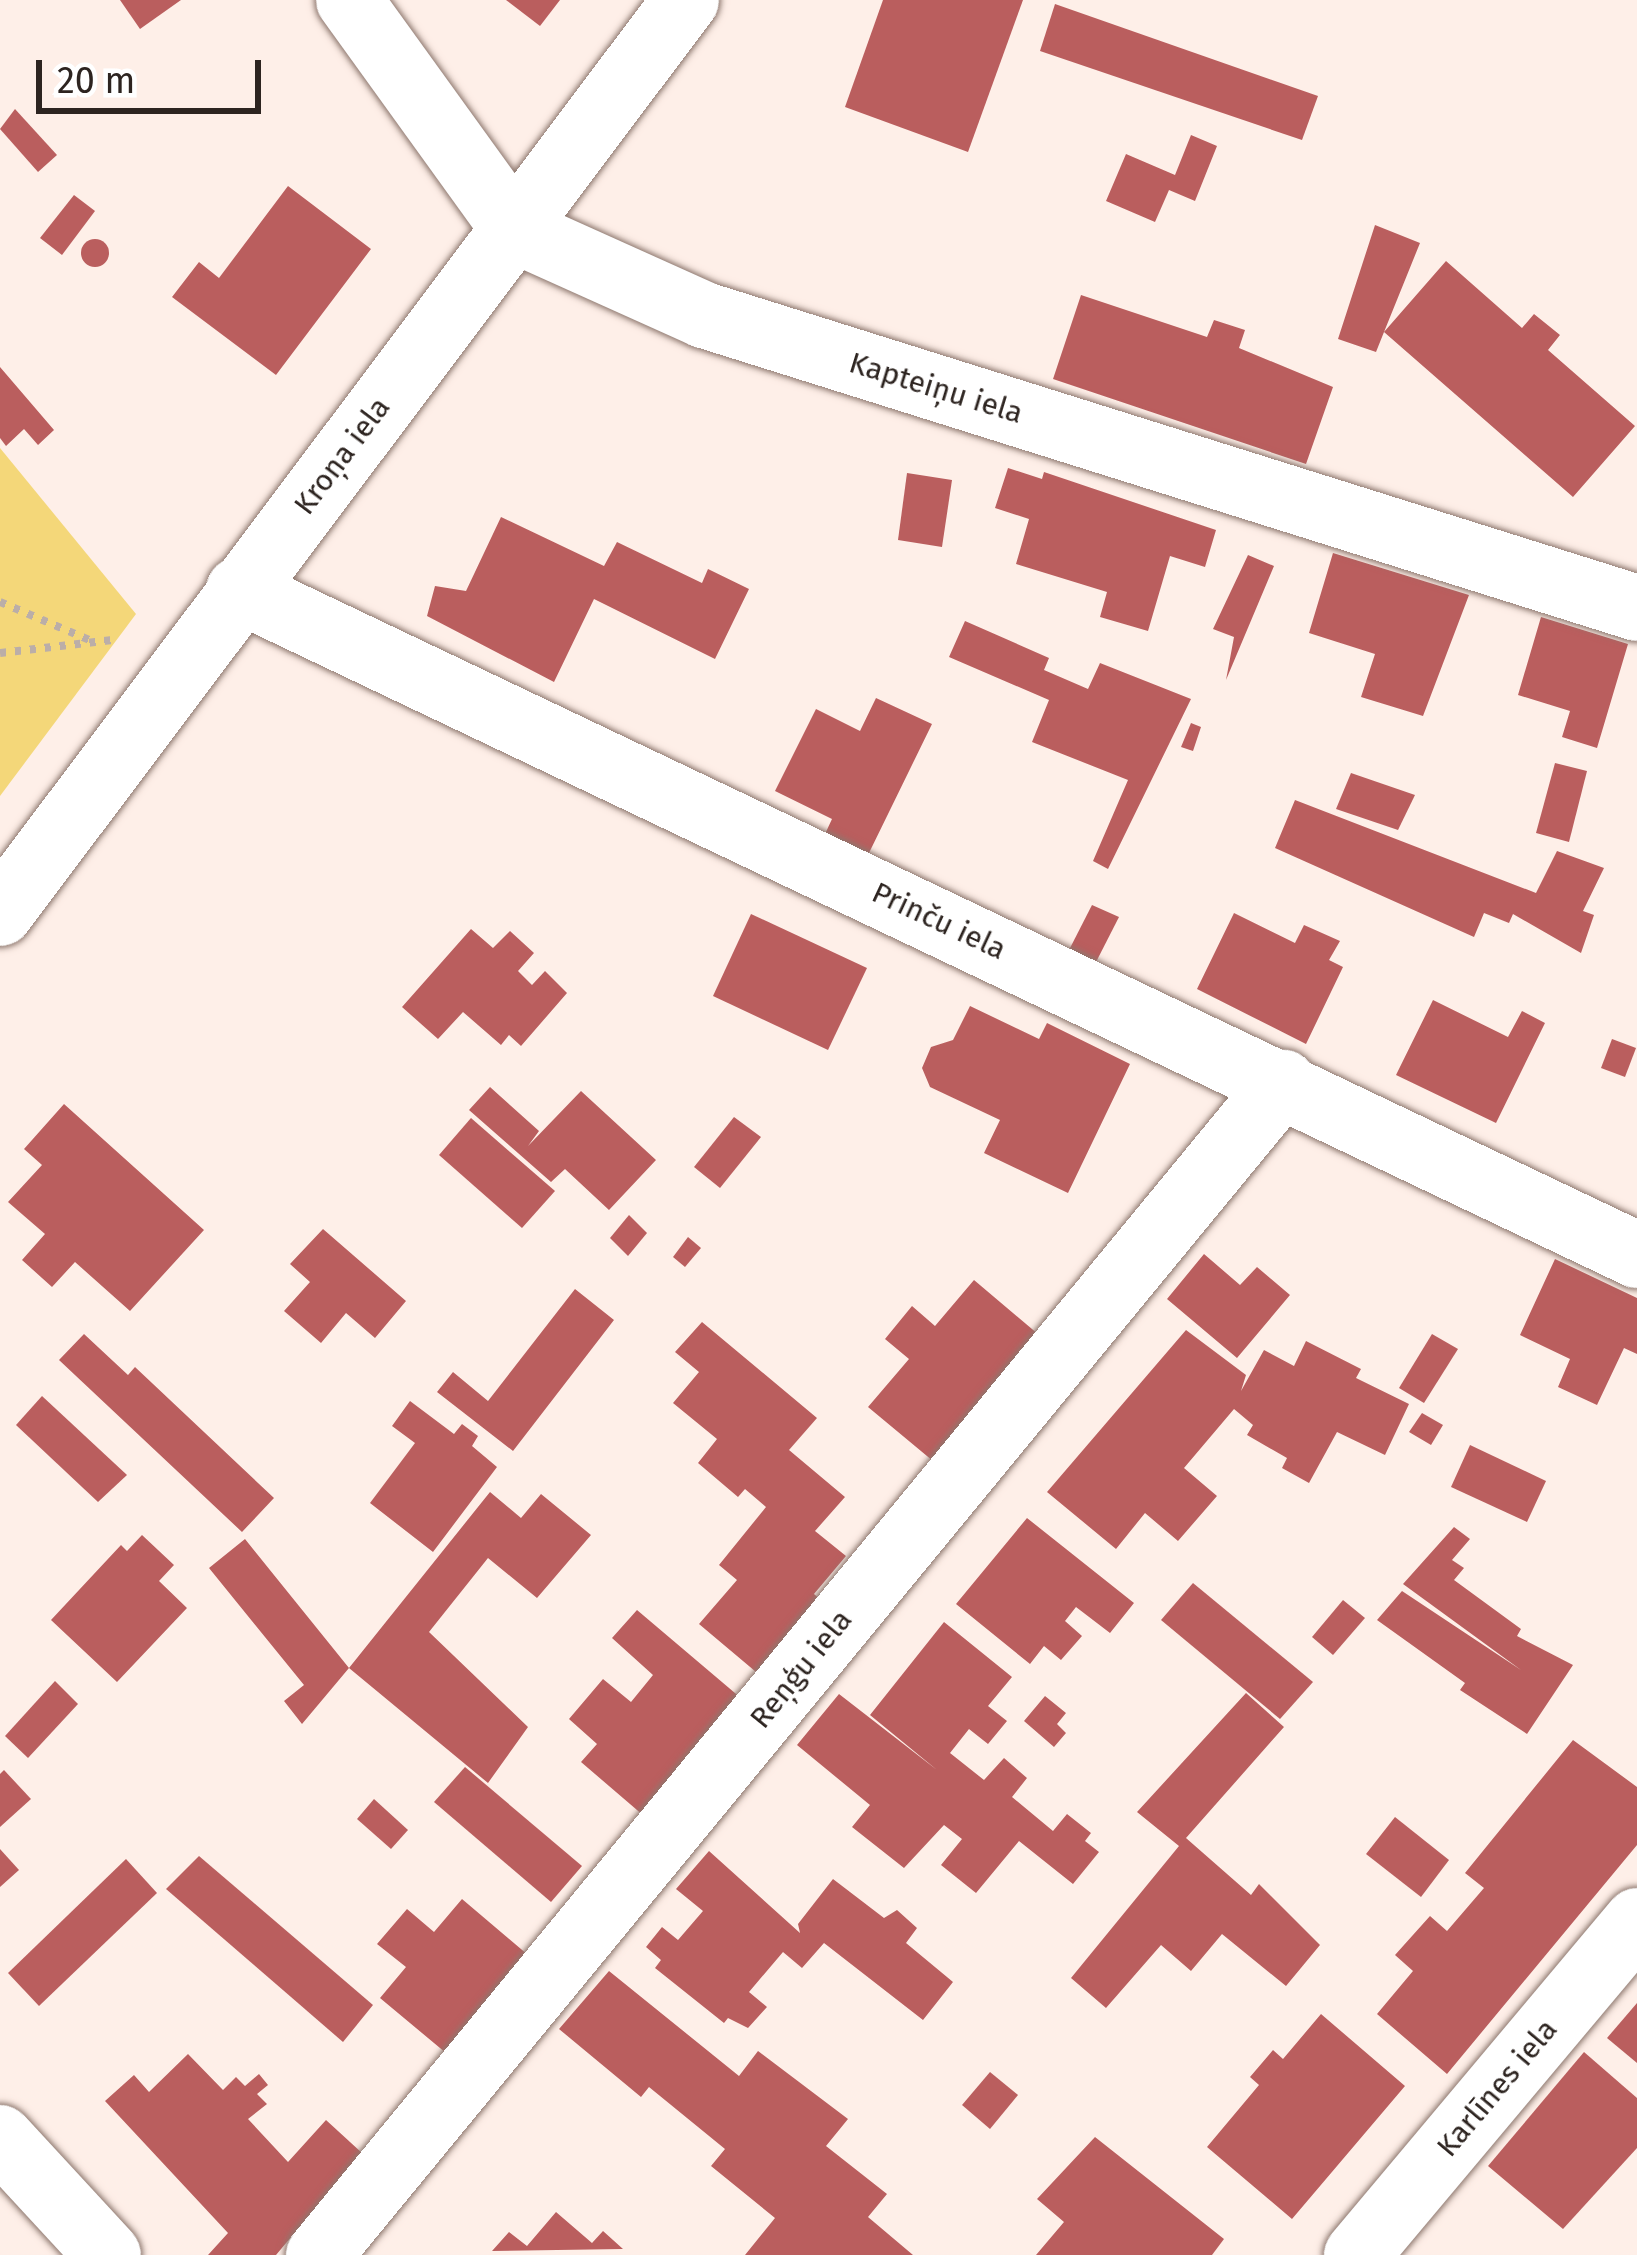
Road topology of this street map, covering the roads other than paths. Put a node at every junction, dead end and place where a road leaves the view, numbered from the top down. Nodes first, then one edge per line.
1 (349, 0) edge
2 (686, 0) edge
3 (514, 230) junction
4 (239, 590) junction
5 (1637, 608) edge
6 (0, 914) edge
7 (1283, 1083) junction
8 (1637, 1255) edge
9 (1637, 1921) edge
10 (0, 2138) edge
11 (108, 2255) edge
12 (319, 2255) edge
13 (1357, 2255) edge

1 - 3 street
2 - 3 street, Kroņa iela
3 - 4 street, Kroņa iela
3 - 5 street, Kapteiņu iela
4 - 6 street, Kroņa iela
4 - 7 street, Prinču iela
7 - 8 street, Prinču iela
7 - 12 street, Reņģu iela
9 - 13 street, Karlīnes iela
10 - 11 street

